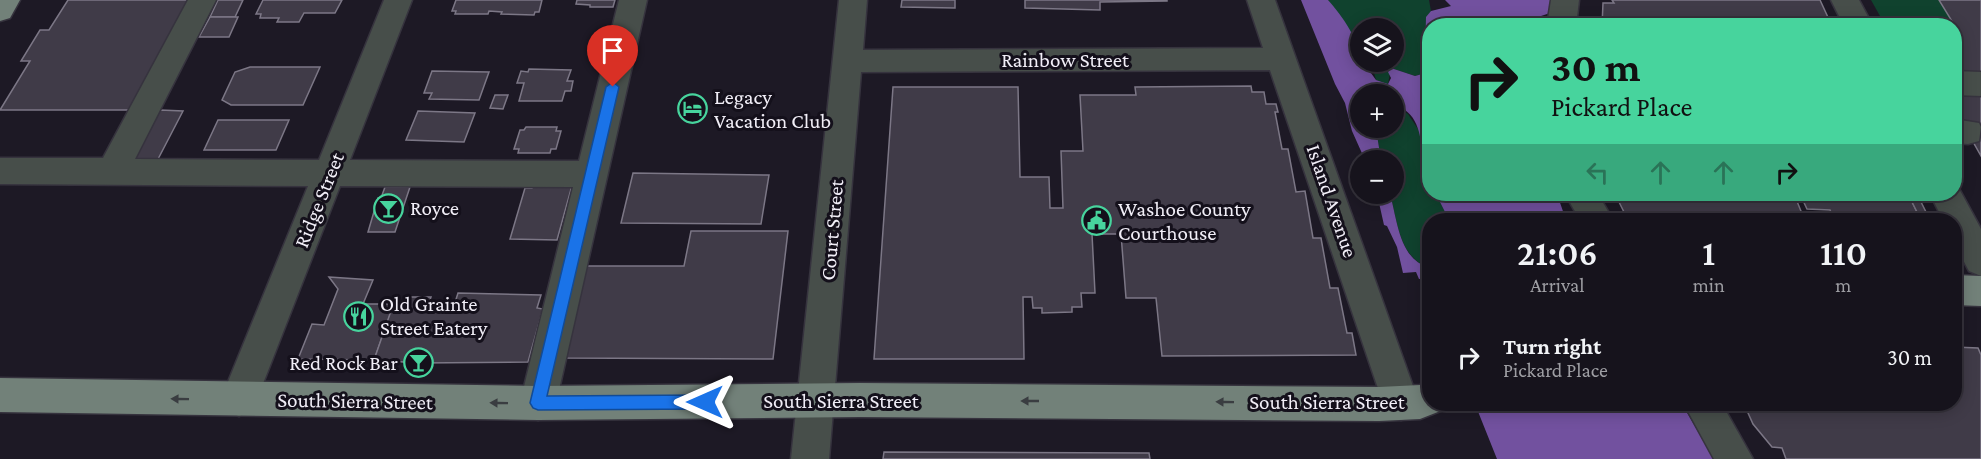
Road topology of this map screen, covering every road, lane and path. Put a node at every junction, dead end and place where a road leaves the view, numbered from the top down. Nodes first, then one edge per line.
1 (6, 0) edge
2 (202, 0) edge
3 (398, 0) edge
4 (633, 0) edge
5 (853, 0) edge
6 (1262, 0) edge
7 (1565, 0) edge
8 (1845, 0) edge
9 (0, 10) edge
10 (1562, 18) edge
11 (1855, 18) edge
12 (1283, 59) junction
13 (847, 61) junction
14 (1962, 83) edge
15 (1981, 84) edge
16 (0, 171) edge
17 (113, 171) junction
18 (330, 172) junction
19 (592, 174) junction
20 (1962, 225) edge
21 (1981, 261) edge
22 (1962, 290) edge
23 (1981, 291) edge
24 (0, 395) edge
25 (239, 399) junction
26 (816, 401) junction
27 (1415, 401) edge
28 (538, 403) junction
29 (1706, 411) edge
30 (810, 459) edge
31 (1734, 459) edge

1 - 9 main road
2 - 17 street
3 - 18 street, Ridge Street
4 - 19 street
5 - 13 street, Court Street
6 - 12 street, Island Avenue
7 - 10 street
8 - 11 street
12 - 13 street, Rainbow Street
12 - 27 street, Island Avenue
13 - 26 street, Court Street
14 - 15 street
16 - 17 street
17 - 18 street
18 - 19 street
18 - 25 street, Ridge Street
19 - 28 street
20 - 21 street
22 - 23 main road
25 -> 24 main road, South Sierra Street
28 -> 25 main road, South Sierra Street
27 -> 26 main road, South Sierra Street
26 - 28 main road, South Sierra Street
26 - 30 street, Court Street
29 - 31 street

